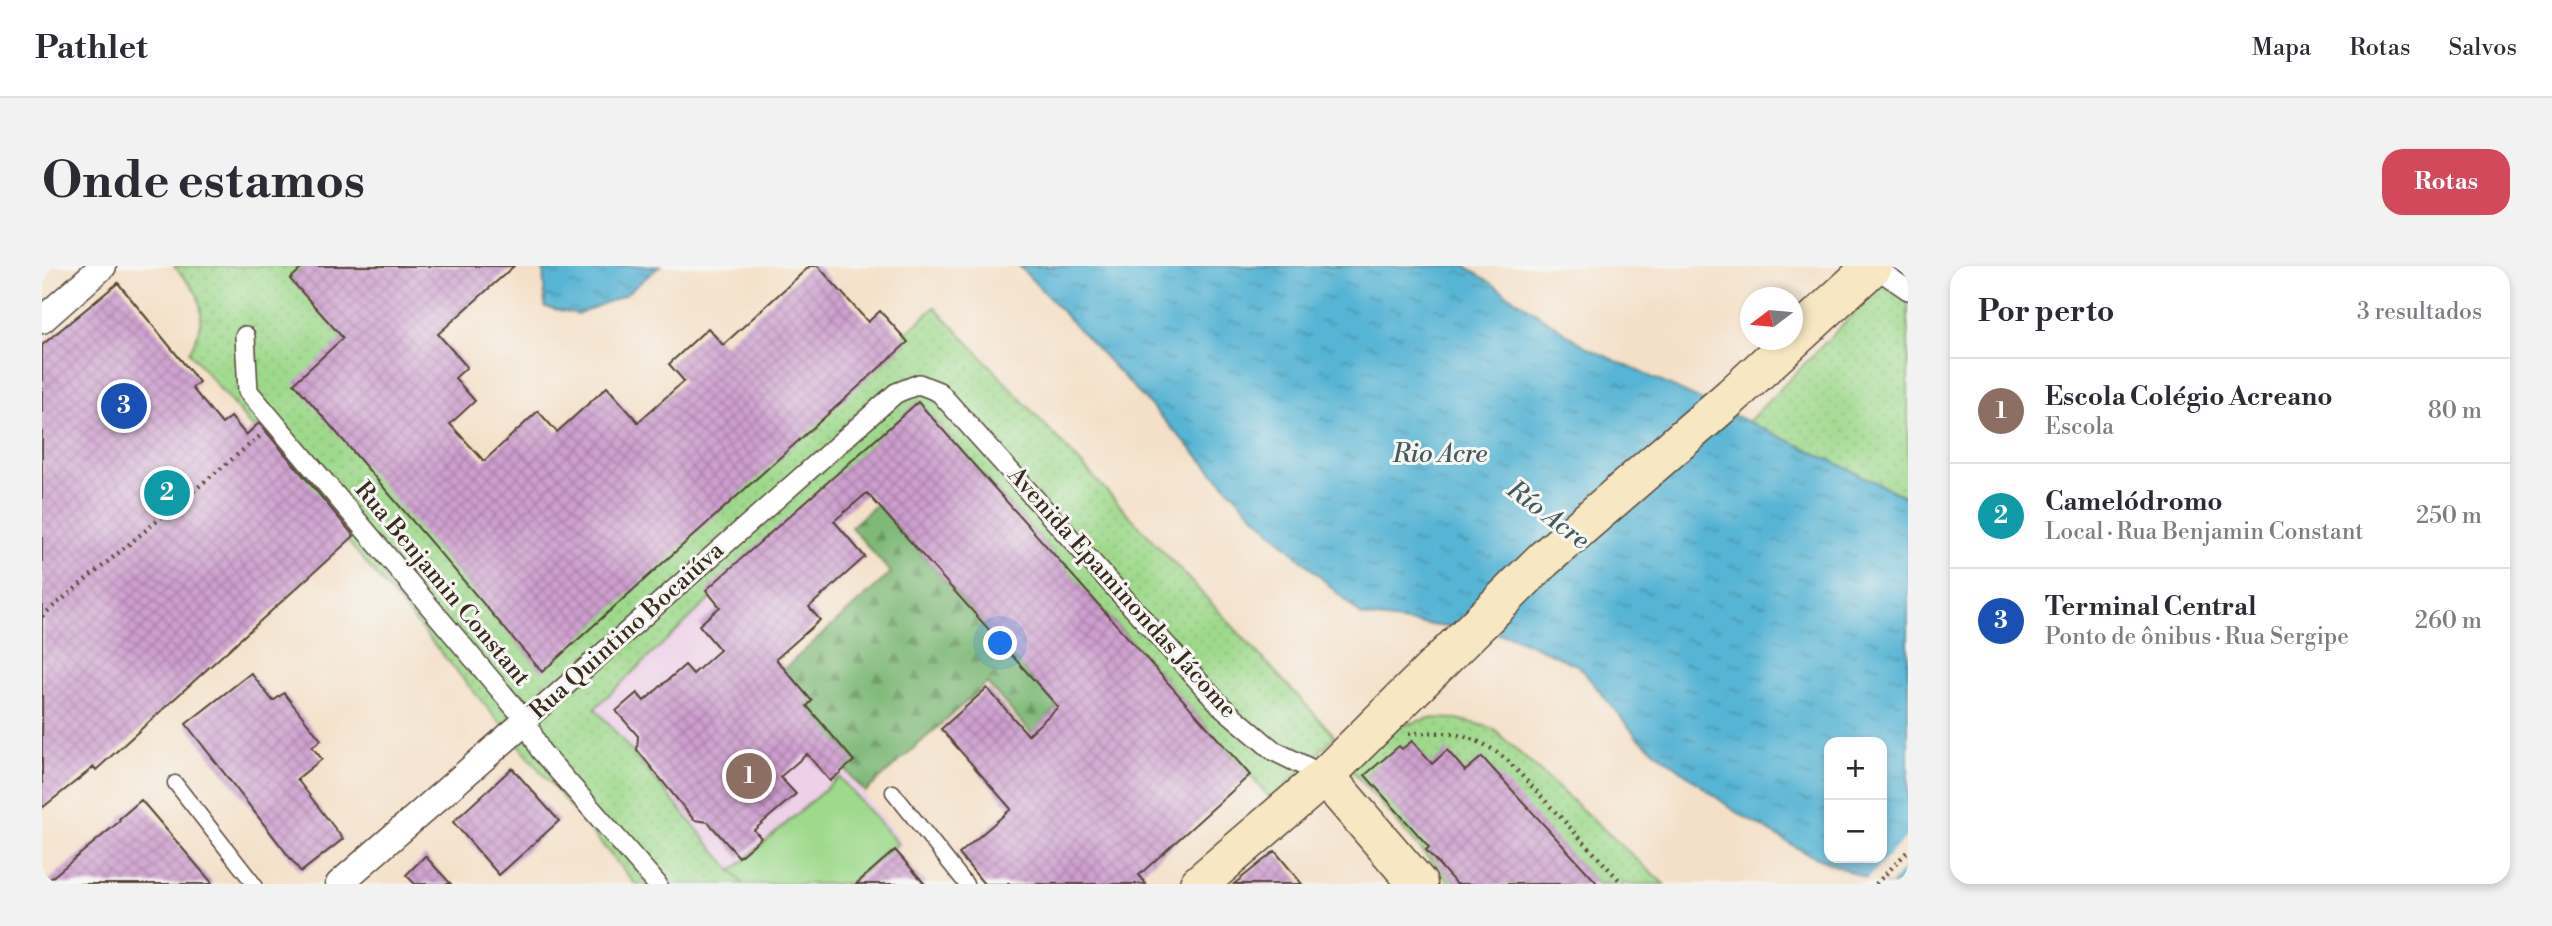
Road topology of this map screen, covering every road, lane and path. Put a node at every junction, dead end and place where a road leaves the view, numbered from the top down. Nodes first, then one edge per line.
1 (103, 266) edge
2 (1865, 270) edge
3 (1908, 290) edge
4 (42, 320) edge
5 (245, 336) dead end
6 (919, 384) joint
7 (275, 423) junction
8 (42, 616) edge
9 (526, 721) junction
10 (1398, 740) dead end
11 (1336, 765) junction
12 (175, 783) dead end
13 (893, 792) dead end
14 (1908, 851) edge
15 (254, 884) edge
16 (339, 884) edge
17 (657, 884) edge
18 (966, 884) edge
19 (1199, 884) edge
20 (1418, 884) edge
21 (1623, 884) edge
22 (1876, 884) edge

1 - 4 street
2 - 3 street
2 - 11 main road
5 - 7 street, Rua Benjamin Constant
6 - 9 street, Rua Quintino Bocaiúva
6 - 11 street, Avenida Epaminondas Jácome
7 - 8 path
7 - 9 street, Rua Benjamin Constant
9 - 16 street, Rua Quintino Bocaiúva
9 - 17 street, Rua Benjamin Constant
10 - 21 path
11 - 19 main road
11 - 20 main road, Avenida Epaminondas Jácome
12 - 15 lane
13 - 18 lane
14 - 22 path

